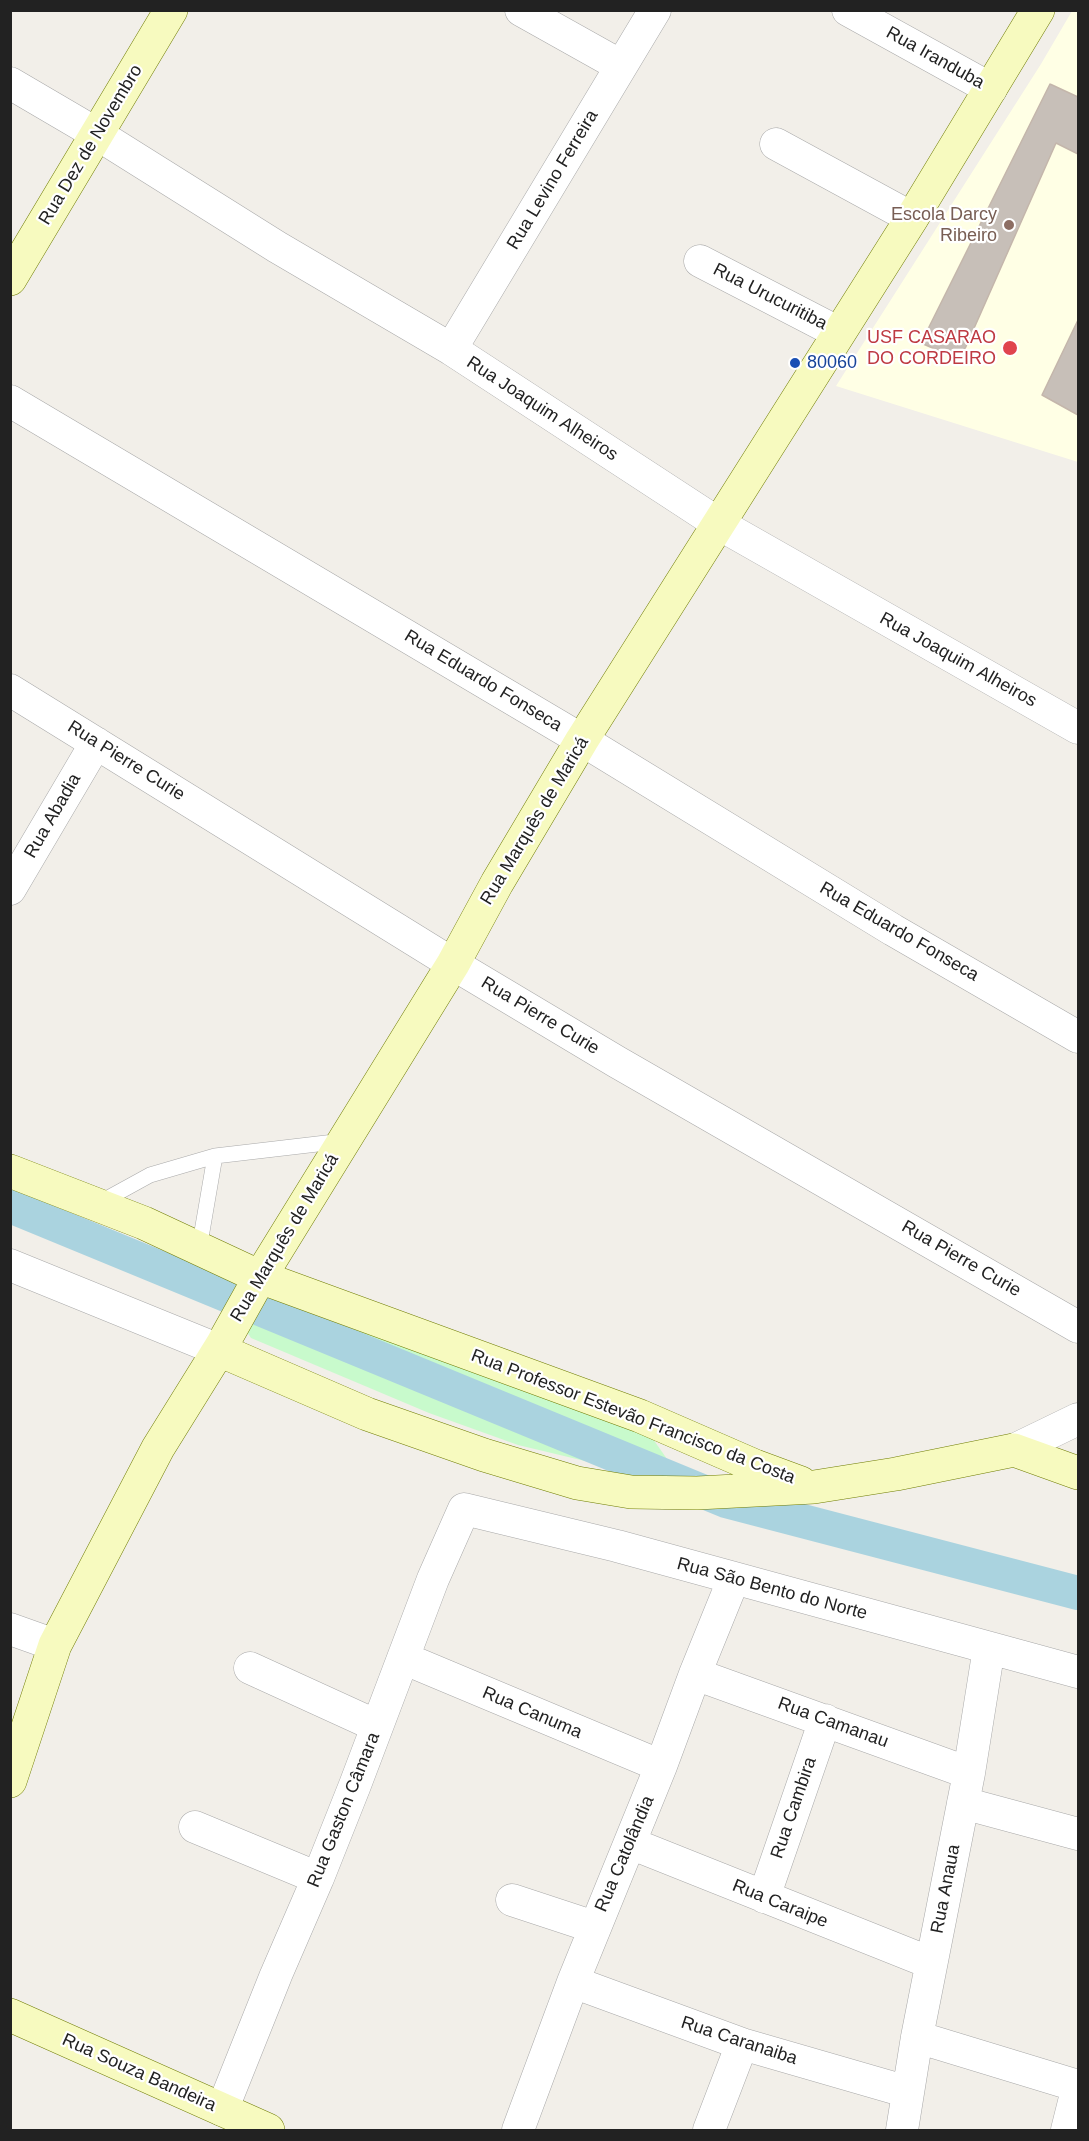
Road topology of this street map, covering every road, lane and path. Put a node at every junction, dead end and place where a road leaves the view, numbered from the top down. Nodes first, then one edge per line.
1 (171, 10) edge
2 (521, 10) edge
3 (655, 10) edge
4 (848, 10) edge
5 (1038, 10) edge
6 (621, 66) junction
7 (10, 83) edge
8 (991, 88) junction
9 (97, 134) junction
10 (776, 144) dead end
11 (912, 218) junction
12 (700, 261) dead end
13 (10, 279) edge
14 (839, 333) junction
15 (451, 350) junction
16 (10, 401) edge
17 (719, 524) junction
18 (10, 690) edge
19 (1078, 728) edge
20 (582, 740) junction
21 (96, 743) junction
22 (10, 890) edge
23 (453, 964) junction
24 (1078, 1037) edge
25 (343, 1142) junction
26 (215, 1156) junction
27 (10, 1171) edge
28 (96, 1205) junction
29 (199, 1249) junction
30 (10, 1264) edge
31 (258, 1279) junction
32 (1078, 1327) edge
33 (220, 1348) junction
34 (1078, 1419) edge
35 (1014, 1450) junction
36 (1078, 1473) edge
37 (751, 1482) junction
38 (464, 1509) joint
39 (734, 1578) junction
40 (10, 1629) edge
41 (55, 1645) junction
42 (989, 1648) junction
43 (403, 1658) junction
44 (250, 1668) dead end
45 (1078, 1672) edge
46 (695, 1674) junction
47 (825, 1720) junction
48 (377, 1726) junction
49 (661, 1766) junction
50 (969, 1773) junction
51 (10, 1781) edge
52 (963, 1803) junction
53 (195, 1827) dead end
54 (1078, 1834) edge
55 (630, 1843) junction
56 (318, 1878) junction
57 (764, 1897) junction
58 (512, 1900) dead end
59 (594, 1928) junction
60 (931, 1963) junction
61 (573, 1982) junction
62 (10, 2015) edge
63 (917, 2037) junction
64 (742, 2044) junction
65 (1078, 2086) edge
66 (908, 2092) junction
67 (222, 2110) junction
68 (268, 2130) edge
69 (518, 2130) edge
70 (709, 2130) edge
71 (902, 2130) edge
72 (1068, 2130) edge

1 - 9 main road, Rua Dez de Novembro
2 - 6 street
3 - 6 street, Rua Levino Ferreira
4 - 8 street, Rua Iranduba
5 - 8 main road, Rua Marquês de Maricá
6 - 15 street, Rua Levino Ferreira
7 - 9 street, Rua Joaquim Alheiros
8 - 11 main road, Rua Marquês de Maricá
9 - 13 main road, Rua Dez de Novembro
9 - 15 street, Rua Joaquim Alheiros
10 - 11 street
11 - 14 main road, Rua Marquês de Maricá
12 - 14 street, Rua Urucuritiba
14 - 17 main road, Rua Marquês de Maricá
15 - 17 street, Rua Joaquim Alheiros
16 - 20 street, Rua Eduardo Fonseca
17 - 19 street, Rua Joaquim Alheiros
17 - 20 main road, Rua Marquês de Maricá
18 - 21 street, Rua Pierre Curie
20 - 23 main road, Rua Marquês de Maricá
20 - 24 street, Rua Eduardo Fonseca
21 - 22 street, Rua Abadia
21 - 23 street, Rua Pierre Curie
23 - 25 main road, Rua Marquês de Maricá
23 - 32 street, Rua Pierre Curie
25 - 26 lane
25 - 31 main road, Rua Marquês de Maricá
26 - 28 lane
26 - 29 lane
27 - 28 main road, Rua Professor Estevão Francisco da Costa
28 - 29 main road, Rua Professor Estevão Francisco da Costa
29 - 31 main road, Rua Professor Estevão Francisco da Costa
30 - 33 street
31 - 33 main road, Rua Marquês de Maricá
31 - 37 main road, Rua Professor Estevão Francisco da Costa
33 - 37 main road, Rua Professor Estevão Francisco da Costa
33 - 41 main road, Rua Marquês de Maricá
34 - 35 street
35 - 36 main road
35 - 37 main road, Rua Professor Estevão Francisco da Costa
38 - 39 street, Rua São Bento do Norte
38 - 43 street, Rua Gaston Câmara
39 - 42 street, Rua São Bento do Norte
39 - 46 street, Rua Catolândia
40 - 41 street
41 - 51 main road, Rua Marquês de Maricá
42 - 45 street, Rua São Bento do Norte
42 - 50 street, Rua Anaua
43 - 48 street, Rua Gaston Câmara
43 - 49 street, Rua Canuma
44 - 48 street
46 - 47 street, Rua Camanau
46 - 49 street, Rua Catolândia
47 - 50 street, Rua Camanau
47 - 57 street, Rua Cambira
48 - 56 street, Rua Gaston Câmara
49 - 55 street, Rua Catolândia
50 - 52 street, Rua Anaua
52 - 54 street
52 - 60 street, Rua Anaua
53 - 56 street
55 - 57 street, Rua Caraipe
55 - 59 street, Rua Catolândia
56 - 67 street, Rua Gaston Câmara
57 - 60 street, Rua Caraipe
58 - 59 street
59 - 61 street, Rua Catolândia
60 - 63 street, Rua Anaua
61 - 64 street, Rua Caranaiba
61 - 69 street, Rua Catolândia
62 - 67 main road, Rua Souza Bandeira
63 - 65 street
63 - 66 street, Rua Anaua
64 - 66 street, Rua Caranaiba
64 - 70 street
65 - 72 street
66 - 71 street, Rua Anaua
67 - 68 main road, Rua Souza Bandeira

